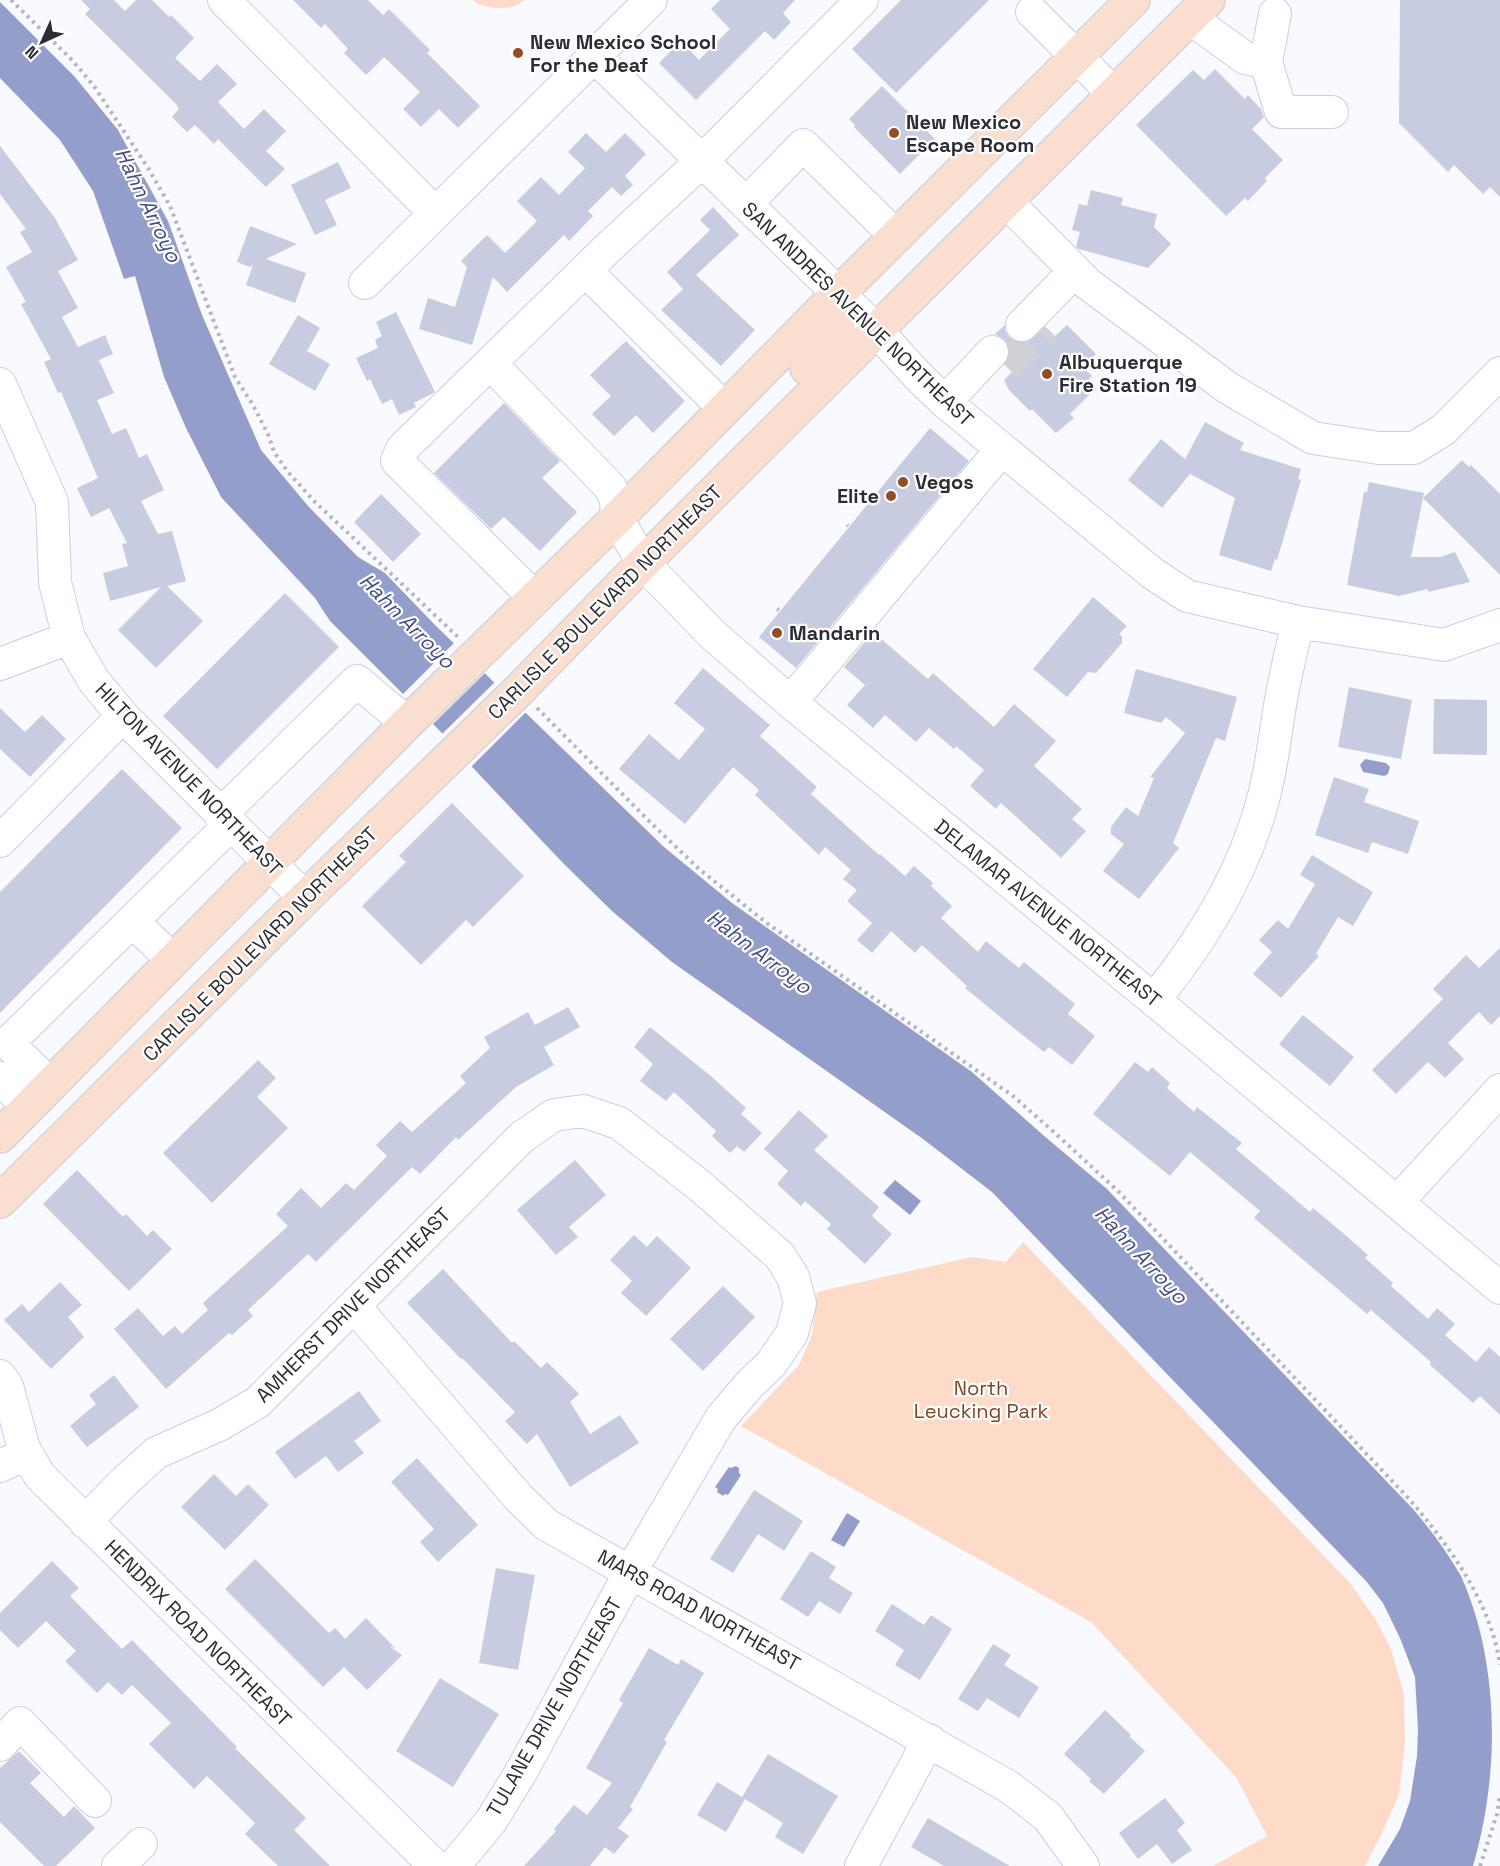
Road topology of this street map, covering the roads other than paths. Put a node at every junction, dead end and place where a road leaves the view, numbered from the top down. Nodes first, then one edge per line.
1 (224, 0) edge
2 (651, 0) edge
3 (862, 0) edge
4 (1133, 0) edge
5 (1199, 9) edge
6 (1032, 12) dead end
7 (1275, 14) dead end
8 (595, 57) junction
9 (1077, 57) junction
10 (1266, 62) junction
11 (1114, 94) junction
12 (1332, 112) dead end
13 (702, 161) junction
14 (1006, 201) junction
15 (746, 204) junction
16 (435, 213) junction
17 (896, 236) junction
18 (585, 270) junction
19 (1081, 278) junction
20 (365, 283) dead end
21 (838, 294) junction
22 (1034, 326) tunnel mouth
23 (876, 330) junction
24 (999, 359) tunnel mouth
25 (490, 363) junction
26 (1500, 373) edge
27 (0, 384) edge
28 (952, 408) junction
29 (725, 409) junction
30 (772, 434) junction
31 (1002, 449) junction
32 (617, 518) junction
33 (642, 563) junction
34 (535, 598) junction
35 (1298, 622) junction
36 (1500, 625) edge
37 (69, 638) junction
38 (0, 664) edge
39 (789, 701) junction
40 (123, 716) junction
41 (411, 718) junction
42 (225, 820) junction
43 (0, 841) edge
44 (268, 864) junction
45 (305, 898) junction
46 (132, 921) junction
47 (173, 960) junction
48 (1154, 1000) junction
49 (0, 1077) edge
50 (1500, 1090) edge
51 (39, 1096) junction
52 (554, 1115) joint
53 (0, 1136) edge
54 (0, 1201) edge
55 (1397, 1202) junction
56 (1500, 1288) edge
57 (354, 1306) junction
58 (0, 1376) edge
59 (13, 1460) edge
60 (85, 1522) junction
61 (631, 1571) junction
62 (929, 1740) junction
63 (0, 1745) edge
64 (95, 1800) dead end
65 (141, 1844) dead end
66 (118, 1866) edge
67 (435, 1866) edge
68 (454, 1866) edge
69 (861, 1866) edge
70 (1083, 1866) edge

1 - 16 street
2 - 8 street
3 - 13 street
4 - 9 main road
5 - 10 street
5 - 11 main road, CARLISLE BOULEVARD NORTHEAST
6 - 9 street
7 - 10 street
8 - 13 street, SAN ANDRES AVENUE NORTHEAST
8 - 16 street
9 - 11 street
9 - 17 main road
10 - 12 street
11 - 14 main road, CARLISLE BOULEVARD NORTHEAST
13 - 15 street, SAN ANDRES AVENUE NORTHEAST
13 - 18 street
14 - 19 street
14 - 23 main road, CARLISLE BOULEVARD NORTHEAST
15 - 17 street
15 - 21 street, SAN ANDRES AVENUE NORTHEAST
16 - 20 street
17 - 21 main road
18 - 25 street
18 - 29 street
19 - 22 street
19 - 26 street
21 - 23 street, SAN ANDRES AVENUE NORTHEAST
21 - 29 main road
21 - 30 main road
23 - 28 street, SAN ANDRES AVENUE NORTHEAST
23 - 30 main road, CARLISLE BOULEVARD NORTHEAST
24 - 28 street
25 - 32 street, DELAMAR AVENUE NORTHEAST
25 - 34 street
27 - 37 street, HILTON AVENUE NORTHEAST
28 - 31 street, SAN ANDRES AVENUE NORTHEAST
29 - 32 main road
30 - 33 main road, CARLISLE BOULEVARD NORTHEAST
31 - 35 street, SAN ANDRES AVENUE NORTHEAST
31 - 39 street
32 - 33 street, DELAMAR AVENUE NORTHEAST
32 - 34 main road
33 - 39 street, DELAMAR AVENUE NORTHEAST
33 - 45 main road, CARLISLE BOULEVARD NORTHEAST
34 - 41 main road
35 - 36 street
35 - 48 street
37 - 38 street
37 - 40 street, HILTON AVENUE NORTHEAST
39 - 48 street, DELAMAR AVENUE NORTHEAST
40 - 42 street, HILTON AVENUE NORTHEAST
40 - 43 street
41 - 42 street
41 - 44 main road
42 - 44 street, HILTON AVENUE NORTHEAST
42 - 46 street
44 - 45 street, HILTON AVENUE NORTHEAST
44 - 47 main road
45 - 54 main road, CARLISLE BOULEVARD NORTHEAST
46 - 47 street
46 - 51 street
47 - 51 main road
48 - 55 street, DELAMAR AVENUE NORTHEAST
49 - 51 street
50 - 55 street
51 - 53 main road
52 - 57 street, AMHERST DRIVE NORTHEAST
52 - 61 street, TULANE DRIVE NORTHEAST
55 - 56 street, DELAMAR AVENUE NORTHEAST
57 - 60 street, AMHERST DRIVE NORTHEAST
57 - 61 street, MARS ROAD NORTHEAST
58 - 59 street, HENDRIX ROAD NORTHEAST
59 - 60 street, HENDRIX ROAD NORTHEAST
60 - 67 street, HENDRIX ROAD NORTHEAST
61 - 62 street, MARS ROAD NORTHEAST
61 - 68 street, TULANE DRIVE NORTHEAST
62 - 69 street
62 - 70 street, MARS ROAD NORTHEAST
63 - 64 street
65 - 66 street

